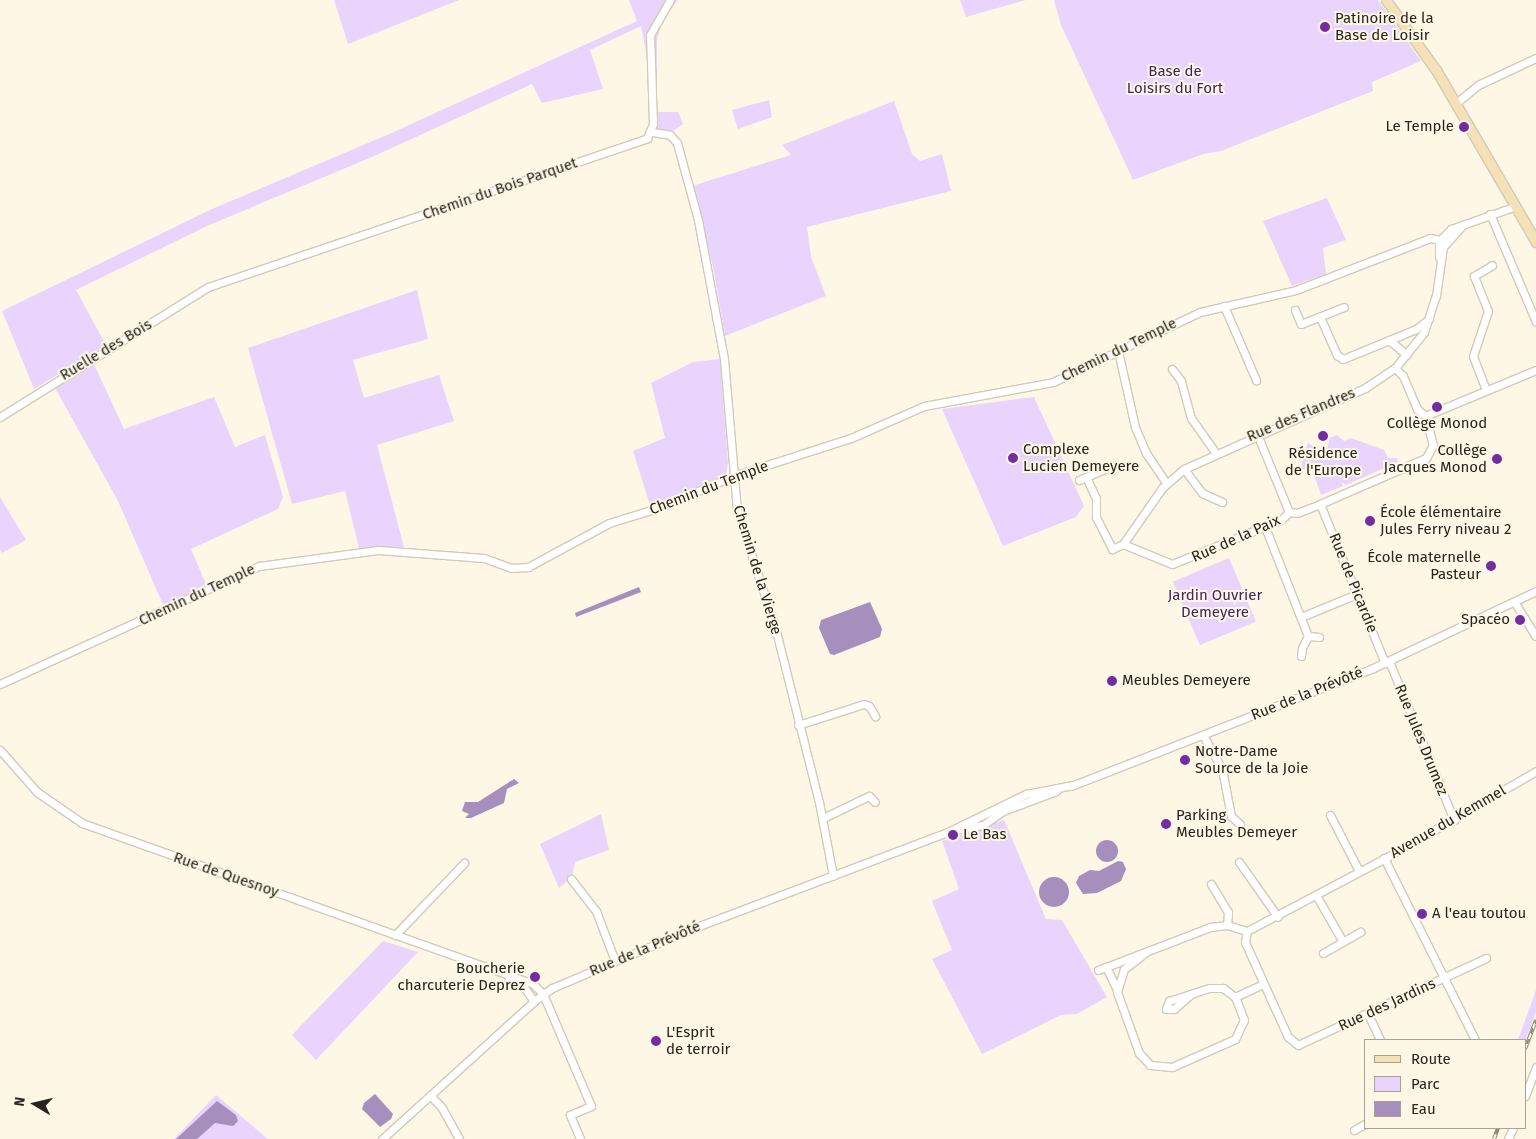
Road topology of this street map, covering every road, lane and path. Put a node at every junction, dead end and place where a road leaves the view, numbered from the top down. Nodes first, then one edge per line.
1 (670, 0) edge
2 (1386, 0) edge
3 (1536, 58) edge
4 (1456, 103) junction
5 (652, 132) junction
6 (1516, 206) junction
7 (1490, 214) junction
8 (1536, 242) edge
9 (1440, 245) junction
10 (1492, 266) dead end
11 (214, 285) joint
12 (1224, 306) junction
13 (1344, 307) dead end
14 (1295, 310) dead end
15 (1320, 317) junction
16 (1429, 319) junction
17 (1536, 322) edge
18 (1399, 336) junction
19 (1389, 340) junction
20 (1398, 344) junction
21 (1118, 351) junction
22 (1407, 355) junction
23 (1395, 368) junction
24 (1172, 369) dead end
25 (1536, 370) edge
26 (1256, 380) dead end
27 (1486, 390) junction
28 (1425, 416) junction
29 (0, 417) edge
30 (1257, 434) junction
31 (1216, 452) junction
32 (1114, 465) dead end
33 (1184, 469) junction
34 (733, 476) junction
35 (1166, 483) junction
36 (1222, 502) dead end
37 (1320, 504) junction
38 (1289, 512) junction
39 (1265, 527) junction
40 (1124, 544) junction
41 (1536, 591) edge
42 (1358, 594) junction
43 (1514, 603) junction
44 (1301, 617) junction
45 (1308, 636) junction
46 (1536, 636) edge
47 (1319, 637) dead end
48 (1301, 656) dead end
49 (1387, 662) junction
50 (0, 684) edge
51 (875, 716) dead end
52 (798, 725) junction
53 (1203, 735) junction
54 (0, 750) edge
55 (1536, 771) edge
56 (875, 802) dead end
57 (1330, 815) dead end
58 (822, 818) junction
59 (1454, 820) junction
60 (1240, 824) dead end
61 (1384, 858) junction
62 (1239, 862) dead end
63 (464, 863) dead end
64 (1359, 872) junction
65 (833, 876) junction
66 (571, 879) dead end
67 (1211, 884) dead end
68 (1316, 895) junction
69 (1278, 917) junction
70 (1227, 925) junction
71 (1247, 931) junction
72 (1360, 932) dead end
73 (395, 935) junction
74 (1343, 942) junction
75 (1146, 952) junction
76 (1324, 953) dead end
77 (1486, 958) dead end
78 (615, 961) junction
79 (475, 963) junction
80 (1106, 967) junction
81 (1098, 970) dead end
82 (1444, 978) junction
83 (1263, 984) junction
84 (1117, 988) junction
85 (542, 994) junction
86 (1191, 994) dead end
87 (1235, 997) junction
88 (534, 1002) junction
89 (1368, 1014) junction
90 (1380, 1039) edge
91 (1474, 1039) edge
92 (1536, 1067) edge
93 (1526, 1093) edge
94 (430, 1096) junction
95 (1364, 1125) edge
96 (1354, 1130) dead end
97 (382, 1139) edge
98 (459, 1139) edge
99 (580, 1139) edge

1 - 5 street
2 - 4 main road
3 - 4 street
4 - 6 main road
5 - 11 street, Chemin du Bois Parquet
5 - 34 street, Chemin de la Vierge
6 - 7 street
6 - 8 main road
7 - 9 street
7 - 17 street
9 - 12 street, Chemin du Temple
9 - 16 street, Rue des Flandres
10 - 27 street
11 - 29 street, Ruelle des Bois
12 - 21 street, Chemin du Temple
12 - 26 street
13 - 15 street
14 - 15 street
15 - 19 street
16 - 18 street
16 - 22 street, Rue des Flandres
18 - 19 street
18 - 20 street
19 - 20 street
20 - 22 street
21 - 34 street, Chemin du Temple
21 - 35 street
22 - 23 street, Rue des Flandres
23 - 28 street, Rue de la Paix
23 - 30 street, Rue des Flandres
24 - 31 street
25 - 27 street
27 - 28 street
28 - 37 street, Rue de la Paix
30 - 31 street, Rue des Flandres
30 - 38 street
31 - 33 street, Rue des Flandres
32 - 40 street
33 - 35 street, Rue des Flandres
33 - 36 street
34 - 50 street, Chemin du Temple
34 - 52 street, Chemin de la Vierge
35 - 40 street, Rue des Flandres
37 - 38 street, Rue de la Paix
37 - 42 street, Rue de Picardie
38 - 39 street, Rue de la Paix
39 - 40 street, Rue de la Paix
39 - 44 street
41 - 43 street, Rue de la Prévôté
42 - 44 street
42 - 49 street, Rue de Picardie
43 - 46 street
43 - 49 street, Rue de la Prévôté
44 - 45 street
45 - 47 street
45 - 48 street
49 - 53 street, Rue de la Prévôté
49 - 59 street, Rue Jules Drumez
51 - 52 street
52 - 58 street, Chemin de la Vierge
53 - 60 street
53 - 65 street, Rue de la Prévôté
54 - 73 street, Rue de Quesnoy
55 - 59 street, Avenue du Kemmel
56 - 58 street
57 - 64 street
58 - 65 street, Chemin de la Vierge
59 - 61 street, Avenue du Kemmel
61 - 64 street, Avenue du Kemmel
61 - 82 street
62 - 69 street
63 - 73 street
64 - 68 street, Avenue du Kemmel
65 - 78 street, Rue de la Prévôté
66 - 78 street
67 - 70 street
68 - 69 street, Avenue du Kemmel
68 - 74 street
69 - 71 street, Avenue du Kemmel
70 - 71 street
70 - 75 street
71 - 83 street
72 - 74 street
73 - 79 street, Rue de Quesnoy
74 - 76 street
75 - 80 street
75 - 84 street
77 - 82 street, Rue des Jardins
78 - 85 street, Rue de la Prévôté
79 - 85 street, Rue de Quesnoy
79 - 88 street, Rue de Quesnoy
80 - 81 street
80 - 84 street
82 - 89 street, Rue des Jardins
82 - 91 street
83 - 87 street
83 - 89 street, Rue des Jardins
84 - 87 street
85 - 88 street, Rue de la Prévôté
85 - 99 street
86 - 87 street
88 - 94 street, Rue de la Prévôté
89 - 90 street
92 - 93 street
94 - 97 street, Rue de la Prévôté
94 - 98 street
95 - 96 street

